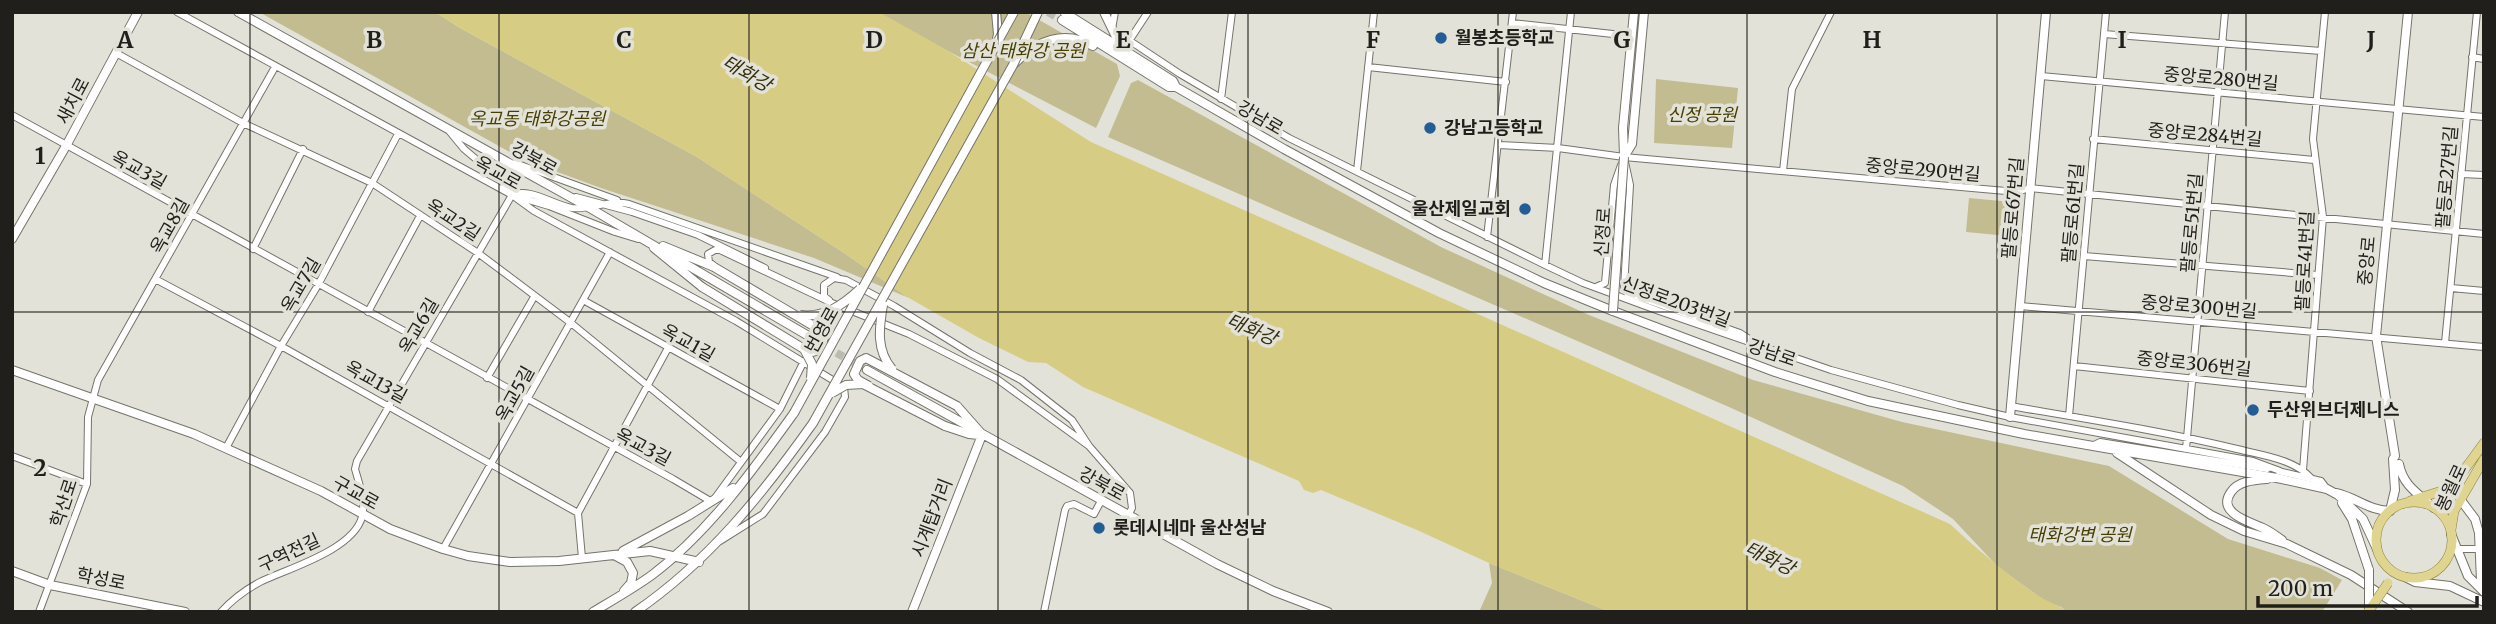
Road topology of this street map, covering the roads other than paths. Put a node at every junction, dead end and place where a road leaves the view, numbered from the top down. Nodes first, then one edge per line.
1 (138, 12) edge
2 (177, 12) edge
3 (238, 12) edge
4 (996, 12) edge
5 (1014, 12) edge
6 (1038, 12) edge
7 (1084, 12) edge
8 (1104, 12) edge
9 (1115, 12) edge
10 (1148, 12) edge
11 (1232, 12) edge
12 (1367, 12) edge
13 (1513, 12) edge
14 (1571, 12) edge
15 (1634, 12) edge
16 (1644, 12) edge
17 (1831, 12) edge
18 (2046, 12) edge
19 (2106, 12) edge
20 (2225, 12) edge
21 (2325, 12) edge
22 (2408, 12) edge
23 (2477, 12) edge
24 (1374, 13) edge
25 (1064, 17) edge
26 (1075, 19) junction
27 (1512, 23) junction
28 (1112, 29) junction
29 (1569, 29) junction
30 (2104, 34) junction
31 (1631, 36) junction
32 (1129, 41) junction
33 (2222, 43) junction
34 (1120, 47) junction
35 (2321, 51) junction
36 (116, 53) junction
37 (993, 53) junction
38 (2472, 57) junction
39 (2484, 59) edge
40 (1127, 61) junction
41 (1013, 65) junction
42 (275, 67) junction
43 (1368, 67) junction
44 (2041, 76) junction
45 (1506, 82) junction
46 (2098, 83) junction
47 (1176, 87) junction
48 (2218, 93) junction
49 (1221, 99) junction
50 (2316, 101) junction
51 (1625, 108) junction
52 (2399, 108) junction
53 (1635, 110) junction
54 (12, 114) edge
55 (2467, 115) junction
56 (2484, 117) edge
57 (243, 123) junction
58 (448, 128) junction
59 (398, 134) junction
60 (2094, 139) junction
61 (1499, 145) junction
62 (66, 146) junction
63 (1558, 148) junction
64 (303, 149) junction
65 (2213, 149) junction
66 (494, 154) junction
67 (1624, 157) junction
68 (2314, 160) junction
69 (1357, 171) junction
70 (1783, 171) junction
71 (2461, 174) junction
72 (2484, 175) edge
73 (372, 183) junction
74 (2031, 187) junction
75 (554, 188) junction
76 (2088, 193) junction
77 (512, 195) junction
78 (602, 204) junction
79 (629, 204) junction
80 (2208, 205) junction
81 (588, 207) junction
82 (193, 215) junction
83 (420, 216) junction
84 (2323, 217) junction
85 (2387, 223) junction
86 (2456, 230) junction
87 (2484, 233) edge
88 (1487, 237) junction
89 (12, 239) edge
90 (647, 241) junction
91 (253, 248) junction
92 (610, 252) junction
93 (478, 254) junction
94 (2084, 256) junction
95 (1545, 265) junction
96 (2202, 266) junction
97 (715, 267) junction
98 (2318, 275) junction
99 (157, 280) junction
100 (846, 280) junction
101 (866, 282) junction
102 (318, 285) junction
103 (1594, 287) junction
104 (2451, 288) junction
105 (2484, 291) edge
106 (886, 293) junction
107 (534, 297) junction
108 (583, 300) junction
109 (832, 303) junction
110 (2020, 306) junction
111 (1613, 311) junction
112 (2079, 311) junction
113 (368, 312) junction
114 (792, 313) junction
115 (2197, 321) junction
116 (570, 323) junction
117 (2314, 331) junction
118 (2376, 336) junction
119 (812, 338) dead end
120 (2445, 343) junction
121 (425, 344) junction
122 (282, 345) junction
123 (1760, 346) junction
124 (668, 348) junction
125 (2484, 348) edge
126 (804, 349) junction
127 (804, 361) junction
128 (2074, 366) junction
129 (12, 370) edge
130 (867, 370) tunnel mouth
131 (896, 373) junction
132 (487, 378) junction
133 (2192, 378) junction
134 (810, 384) junction
135 (648, 386) junction
136 (869, 386) junction
137 (2310, 391) junction
138 (830, 395) junction
139 (92, 399) junction
140 (527, 400) junction
141 (390, 406) junction
142 (2010, 407) junction
143 (780, 409) junction
144 (2069, 416) junction
145 (2010, 417) junction
146 (982, 435) junction
147 (2187, 437) junction
148 (2484, 443) edge
149 (1088, 446) junction
150 (2091, 446) junction
151 (226, 448) junction
152 (614, 448) junction
153 (2186, 449) junction
154 (2114, 452) junction
155 (12, 456) edge
156 (2395, 456) junction
157 (2484, 459) edge
158 (741, 462) junction
159 (492, 465) junction
160 (2303, 470) junction
161 (2278, 474) junction
162 (2311, 478) junction
163 (743, 481) junction
164 (87, 484) junction
165 (2330, 491) junction
166 (2421, 497) junction
167 (2460, 499) junction
168 (1101, 501) junction
169 (712, 502) junction
170 (2405, 503) junction
171 (2434, 508) junction
172 (2390, 511) junction
173 (579, 513) junction
174 (363, 514) junction
175 (1128, 516) junction
176 (2451, 533) junction
177 (720, 541) junction
178 (2287, 544) junction
179 (443, 549) junction
180 (2377, 549) junction
181 (2454, 549) junction
182 (2481, 549) edge
183 (613, 555) junction
184 (675, 555) junction
185 (582, 558) junction
186 (699, 562) junction
187 (12, 571) edge
188 (2394, 573) junction
189 (2405, 577) junction
190 (50, 585) junction
191 (2484, 589) edge
192 (619, 596) junction
193 (2484, 602) edge
194 (2368, 611) edge
195 (38, 612) edge
196 (185, 612) edge
197 (221, 612) edge
198 (593, 612) edge
199 (635, 612) edge
200 (912, 612) edge
201 (1044, 612) edge
202 (1328, 612) edge
203 (2408, 612) edge

1 - 36 main road, 새치로
2 - 42 street, 옥교로
3 - 58 main road, 강북로
4 - 37 main road, bridge
5 - 37 main road, 번영로, bridge
6 - 41 main road, bridge
7 - 26 main road
8 - 28 main road
9 - 28 street
10 - 32 street
11 - 49 street
12 - 24 street
13 - 27 street
14 - 29 street
15 - 31 main road, 신정로
16 - 53 main road, 신정로
17 - 70 street
18 - 44 main road, 팔등로67번길
19 - 30 street, 팔등로61번길
20 - 33 street, 팔등로51번길
21 - 35 street, 팔등로41번길
22 - 52 main road, 중앙로
23 - 38 street, 팔등로27번길
24 - 43 street
25 - 26 main road, 강남로
25 - 40 main road, 강남로
26 - 34 main road, 강남로
27 - 29 street
27 - 45 street
28 - 32 street, 신정로203번길
28 - 34 main road
29 - 31 street
29 - 63 street
30 - 33 street
30 - 46 street, 팔등로61번길
31 - 51 main road, 신정로
32 - 49 street, 신정로203번길
33 - 35 street
33 - 48 street, 팔등로51번길
34 - 40 main road
34 - 47 main road, 강남로
35 - 50 street, 팔등로41번길
36 - 57 street, 옥교2길
36 - 62 main road, 새치로
37 - 101 main road, 번영로, bridge
38 - 39 street
38 - 55 street, 팔등로27번길
40 - 41 main road
40 - 47 main road, 강남로
41 - 106 main road, bridge
42 - 57 street, 옥교8길
42 - 59 street, 옥교로
43 - 45 street
43 - 69 street
44 - 46 street, 중앙로280번길
44 - 74 main road, 팔등로67번길
45 - 61 street
46 - 48 street, 중앙로280번길
46 - 60 street, 팔등로61번길
47 - 111 main road, 강남로
48 - 50 street, 중앙로280번길
48 - 65 street, 팔등로51번길
49 - 69 street, 신정로203번길
50 - 52 street, 중앙로280번길
50 - 68 street, 팔등로41번길
51 - 53 main road
51 - 67 main road, 신정로
52 - 55 street, 중앙로280번길
52 - 85 main road, 중앙로
53 - 67 main road, 신정로
54 - 62 street, 옥교3길
55 - 56 street, 중앙로280번길
55 - 71 street, 팔등로27번길
57 - 64 street, 옥교2길
57 - 82 street, 옥교8길
58 - 66 main road, 강북로
58 - 77 street
59 - 73 street, 옥교7길
59 - 77 street, 옥교로
60 - 65 street, 중앙로284번길
60 - 76 street, 팔등로61번길
61 - 63 street, 중앙로290번길
61 - 88 street
62 - 82 street, 옥교3길
62 - 89 main road, 새치로
63 - 67 street, 중앙로290번길
63 - 95 street
64 - 73 street, 옥교2길
64 - 91 street
65 - 68 street, 중앙로284번길
65 - 80 street, 팔등로51번길
66 - 75 main road, 강북로
66 - 79 street
67 - 70 street, 중앙로290번길
67 - 103 street
67 - 111 main road, 신정로, bridge
67 - 123 street
68 - 84 street, 팔등로41번길
69 - 88 street, 신정로203번길
70 - 74 street, 중앙로290번길
71 - 72 street
71 - 86 street, 팔등로27번길
73 - 83 street, 옥교2길
73 - 102 street, 옥교7길
74 - 76 street, 중앙로290번길
74 - 110 main road, 팔등로67번길
75 - 78 street
75 - 81 main road, 강북로
76 - 80 street, 중앙로290번길
76 - 94 street, 팔등로61번길
77 - 81 street
77 - 90 street
77 - 92 street, 옥교로
77 - 93 street, 옥교6길
78 - 79 street
78 - 81 street
78 - 109 street
79 - 100 street
80 - 84 street, 중앙로290번길
80 - 96 street, 팔등로51번길
81 - 90 main road, 강북로
82 - 91 street, 옥교3길
82 - 99 street, 옥교8길
83 - 93 street, 옥교2길
83 - 113 street
84 - 85 street, 중앙로290번길
84 - 98 street, 팔등로41번길
85 - 86 street, 중앙로290번길
85 - 118 main road, 중앙로
86 - 87 street, 중앙로290번길
86 - 104 street, 팔등로27번길
88 - 95 street, 신정로203번길
90 - 97 main road
90 - 119 main road, 강북로
90 - 126 main road, bridge
91 - 102 street, 옥교3길
92 - 108 street, 옥교5길
92 - 127 street, 옥교로
93 - 107 street, 옥교2길
93 - 121 street, 옥교6길
94 - 96 street
94 - 112 street, 팔등로61번길
95 - 103 street, 신정로203번길
96 - 98 street
96 - 115 street, 팔등로51번길
97 - 109 street
97 - 114 main road, bridge
98 - 117 street, 팔등로41번길
99 - 122 street, 옥교13길
99 - 139 street, 옥교8길
100 - 109 street
100 - 149 street
101 - 114 main road, bridge
101 - 134 main road, 번영로, bridge
102 - 113 street, 옥교3길
102 - 122 street, 옥교7길
103 - 123 street, 신정로203번길
104 - 105 street
104 - 120 street, 팔등로27번길
106 - 131 main road, bridge
106 - 138 main road, bridge
107 - 116 street, 옥교2길
107 - 132 street
108 - 116 street, 옥교5길
108 - 124 street, 옥교1길
109 - 149 street
110 - 112 street, 중앙로300번길
110 - 142 main road, 팔등로67번길
111 - 150 main road, 강남로
112 - 115 street, 중앙로300번길
112 - 128 street, 팔등로61번길
113 - 121 street, 옥교3길
114 - 126 main road, bridge
115 - 117 street, 중앙로300번길
115 - 133 street, 팔등로51번길
116 - 135 street, 옥교2길
116 - 140 street, 옥교5길
117 - 118 street, 중앙로300번길
117 - 137 street, 팔등로41번길
118 - 120 street, 중앙로300번길
118 - 156 main road, 중앙로
120 - 125 street, 중앙로300번길
121 - 132 street, 옥교3길
121 - 141 street, 옥교6길
122 - 141 street, 옥교13길
122 - 151 street, 옥교7길
123 - 145 street, 신정로203번길
124 - 135 street
124 - 143 street, 옥교1길
126 - 134 main road, bridge
127 - 143 street
127 - 177 street, 옥교로
128 - 133 street, 중앙로306번길
128 - 144 street, 팔등로61번길
129 - 139 main road, 구교로
130 - 146 main road, 강북로
131 - 136 main road, bridge
131 - 146 main road, bridge
132 - 140 street, 옥교3길
133 - 137 street, 중앙로306번길
133 - 147 street, 팔등로51번길
134 - 163 main road, 번영로, bridge
135 - 152 street
135 - 158 street, 옥교2길
136 - 138 main road, bridge
136 - 146 main road, bridge
137 - 160 street, 팔등로41번길
138 - 177 main road, bridge
139 - 151 main road, 구교로
139 - 164 street, 학산로
140 - 152 street, 옥교3길
140 - 159 street, 옥교5길
141 - 159 street, 옥교13길
141 - 174 street, 옥교6길
142 - 144 street
142 - 145 main road, 팔등로67번길
143 - 158 street
144 - 147 street
145 - 153 street, 신정로203번길
146 - 168 main road, 강북로
146 - 200 main road, 시계탑거리
147 - 153 street, 팔등로51번길
147 - 160 street
148 - 166 main road, 봉월로
149 - 175 street
150 - 154 main road, 강남로
150 - 161 street
151 - 174 main road, 구교로
152 - 169 street, 옥교3길
152 - 173 street
153 - 161 street, 신정로203번길
154 - 161 main road, 강남로
154 - 178 main road
155 - 164 street
156 - 166 main road
156 - 172 main road, 중앙로
157 - 167 main road, 봉월로
158 - 169 street
159 - 173 street, 옥교13길
159 - 179 street, 옥교5길
160 - 162 street
161 - 162 street
161 - 165 main road, 강남로
161 - 178 main road
162 - 165 street
163 - 169 main road
163 - 184 main road, 번영로
164 - 190 street, 학산로
165 - 172 main road, 강남로
165 - 180 main road
165 - 194 main road, bridge
166 - 170 main road, 봉월로
166 - 171 main road
167 - 176 main road, 봉월로
167 - 182 main road
168 - 175 main road, 강북로
168 - 201 street
169 - 183 main road
170 - 171 main road
170 - 172 main road
171 - 176 main road
172 - 180 main road
173 - 185 street
174 - 179 main road, 구교로
174 - 197 street, 구역전길
175 - 202 main road, 강북로
176 - 181 main road
177 - 186 main road
178 - 203 main road
179 - 185 main road, 구교로
180 - 188 main road
181 - 182 street
181 - 189 main road
181 - 191 main road
182 - 191 main road
183 - 184 main road, 구교로
183 - 185 main road, 구교로
183 - 192 main road
184 - 186 main road, 구교로
184 - 192 main road, 번영로
186 - 199 main road
187 - 190 main road, 학성로
188 - 189 main road
188 - 194 main road, bridge
189 - 193 main road
190 - 195 street, 학산로
190 - 196 main road, 학성로
192 - 198 main road, 번영로

